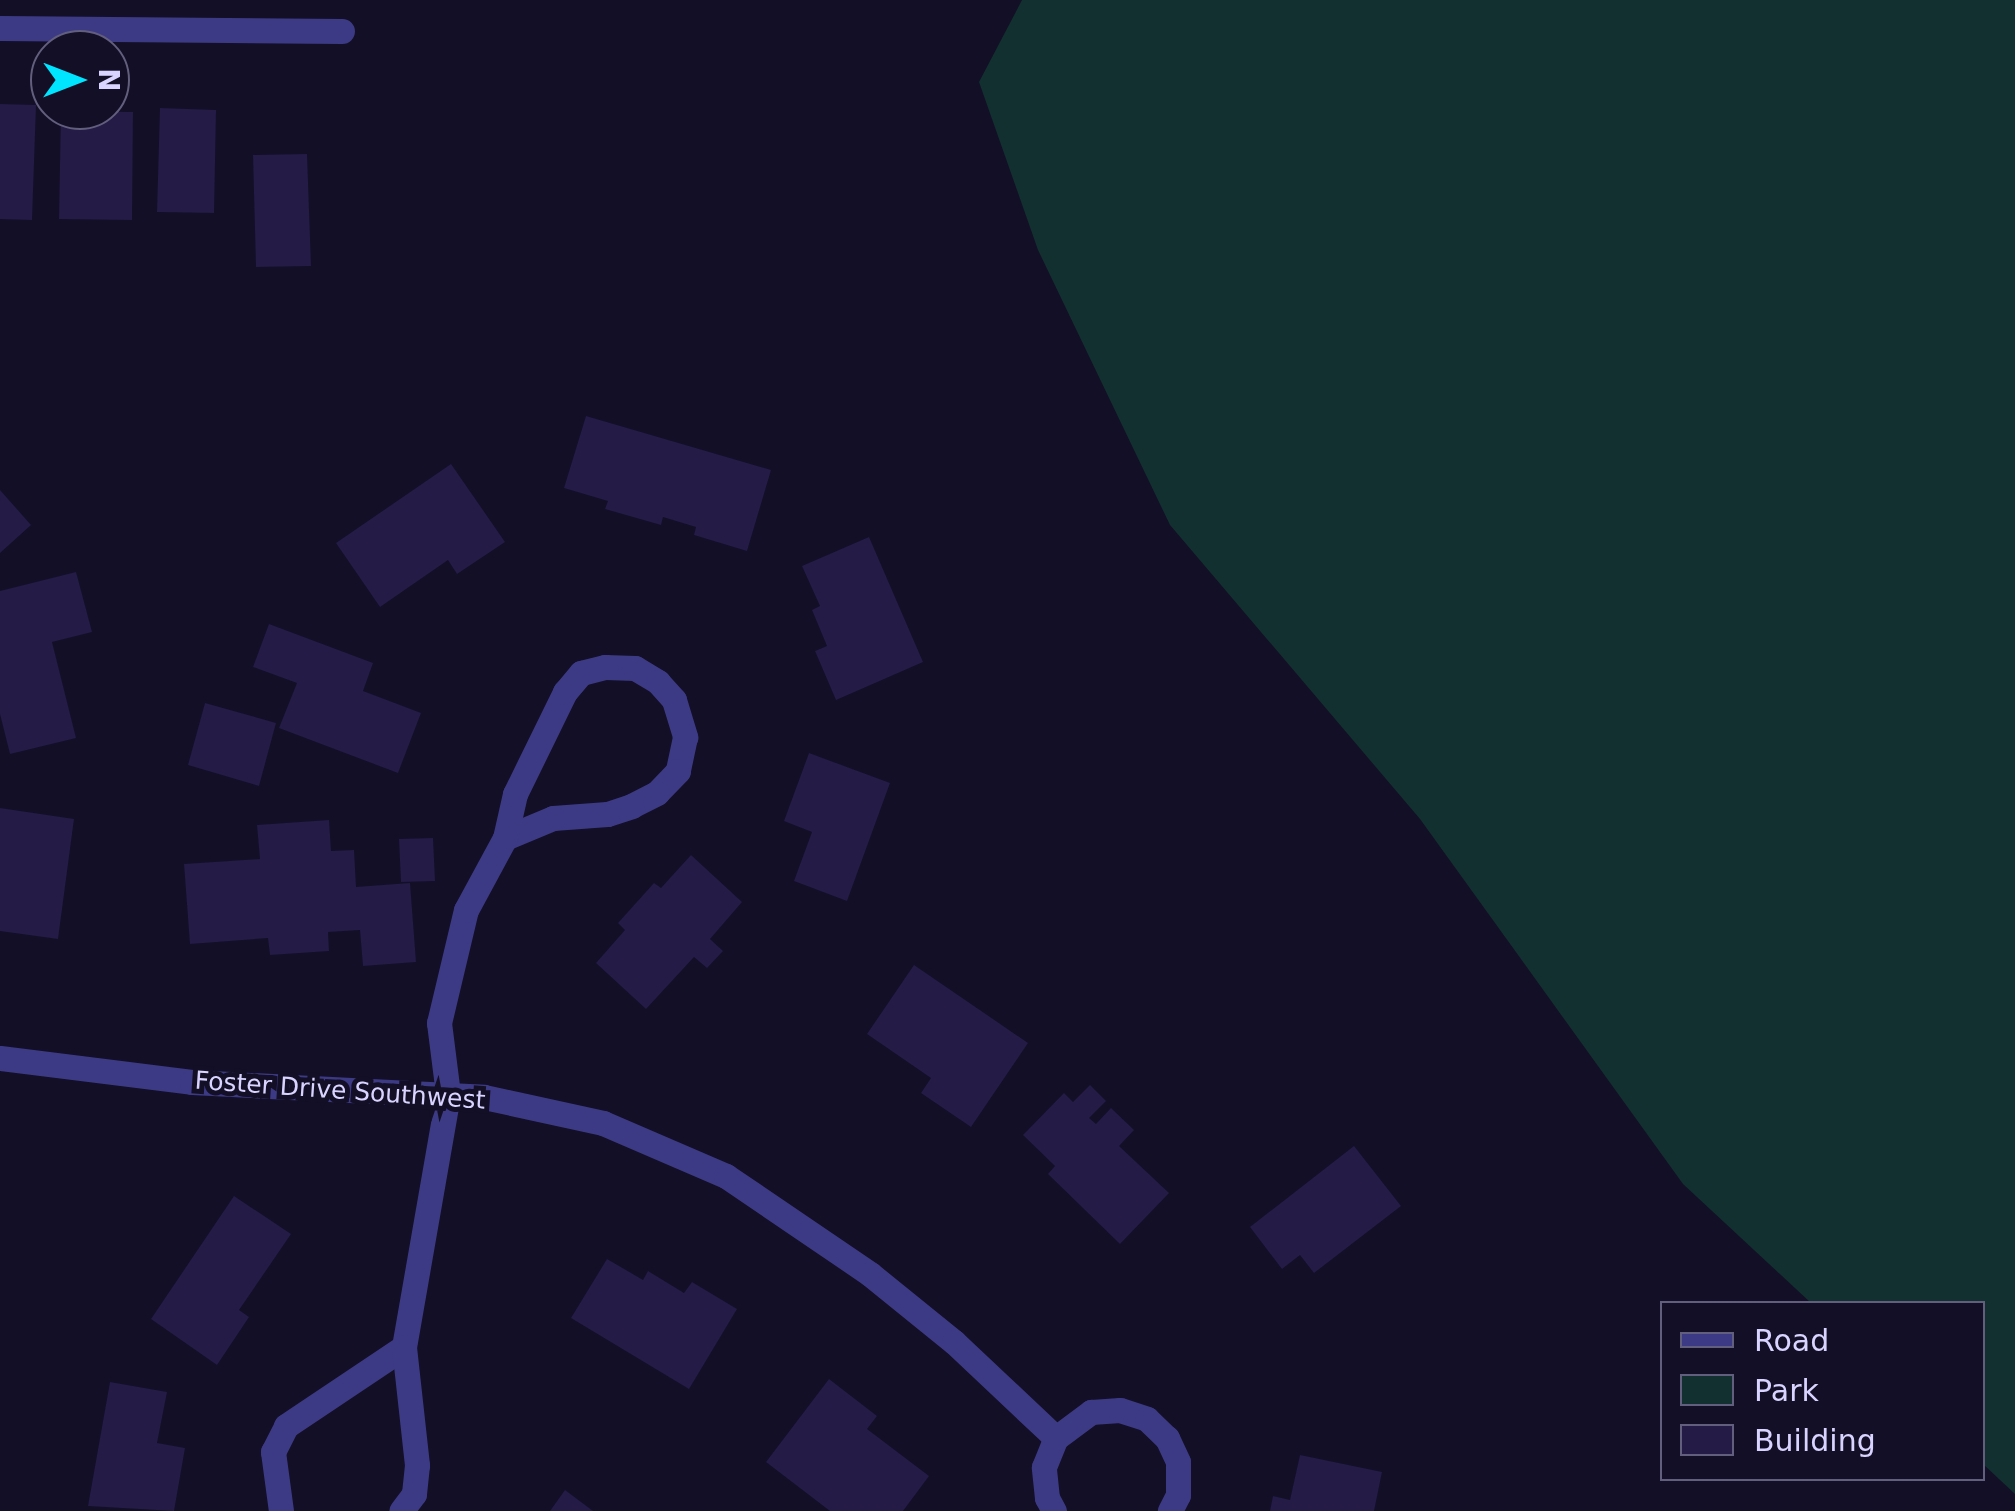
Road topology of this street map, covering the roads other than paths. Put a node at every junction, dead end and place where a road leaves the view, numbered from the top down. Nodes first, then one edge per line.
1 (0, 28) edge
2 (342, 31) dead end
3 (505, 838) junction
4 (0, 1058) edge
5 (448, 1094) junction
6 (404, 1347) junction
7 (1056, 1438) junction
8 (281, 1511) edge
9 (401, 1511) edge
10 (1054, 1511) edge
11 (1170, 1511) edge

1 - 2 street
3 - 3 street
3 - 5 street
4 - 5 street, Foster Drive Southwest
5 - 6 street
5 - 7 street, Foster Drive Southwest
6 - 8 street
6 - 9 street
7 - 10 street
7 - 11 street

